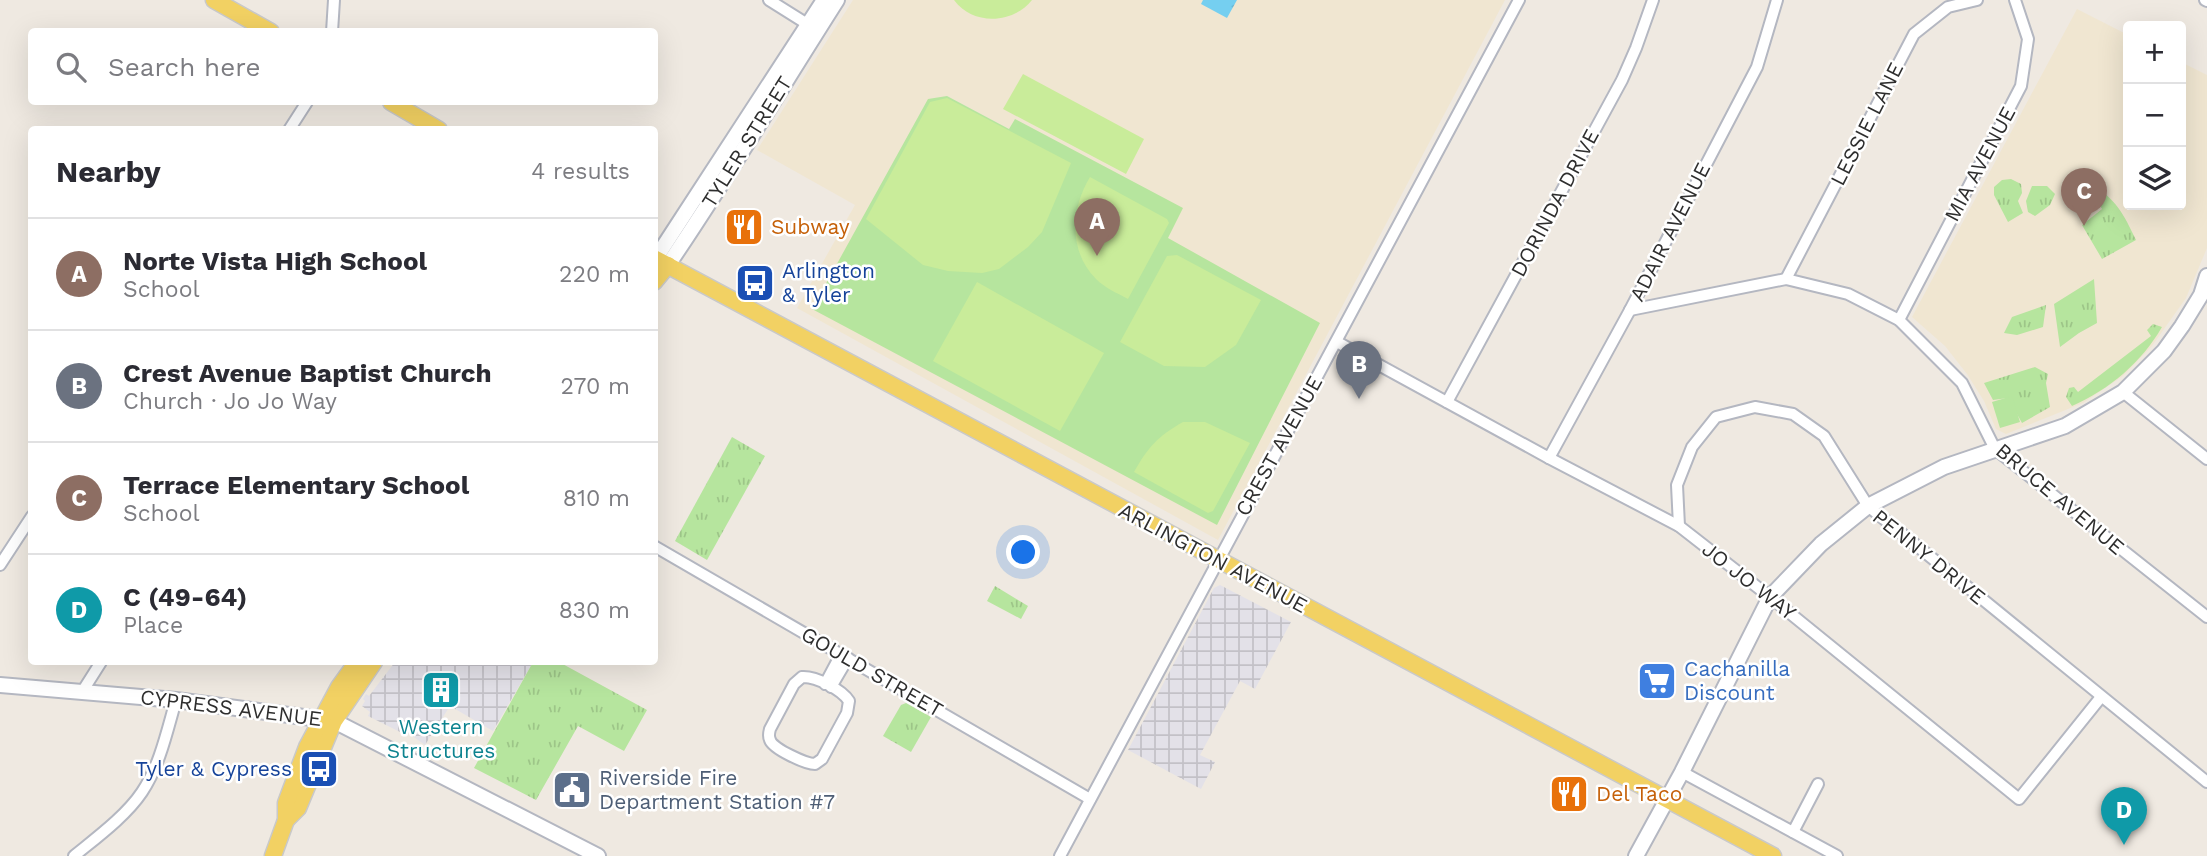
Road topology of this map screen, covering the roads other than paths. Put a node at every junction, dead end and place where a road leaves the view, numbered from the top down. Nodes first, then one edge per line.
1 (214, 0) edge
2 (334, 0) edge
3 (769, 0) edge
4 (824, 0) edge
5 (837, 0) edge
6 (1519, 0) edge
7 (1653, 0) edge
8 (1777, 0) edge
9 (1977, 0) edge
10 (2015, 0) edge
11 (264, 28) edge
12 (332, 28) edge
13 (813, 28) junction
14 (305, 105) edge
15 (396, 105) edge
16 (292, 126) edge
17 (432, 126) edge
18 (658, 260) edge
19 (2207, 276) edge
20 (1786, 279) junction
21 (2204, 297) edge
22 (1630, 310) junction
23 (1899, 320) junction
24 (1336, 342) junction
25 (2123, 392) junction
26 (1447, 401) junction
27 (1995, 449) junction
28 (1549, 458) junction
29 (2207, 459) edge
30 (1868, 506) junction
31 (28, 522) edge
32 (1679, 526) junction
33 (658, 547) edge
34 (1217, 561) junction
35 (0, 565) edge
36 (1770, 597) junction
37 (2207, 617) edge
38 (844, 656) junction
39 (99, 665) edge
40 (355, 665) edge
41 (372, 665) edge
42 (0, 685) edge
43 (828, 686) junction
44 (82, 692) junction
45 (2101, 697) junction
46 (176, 700) junction
47 (328, 720) junction
48 (1682, 772) junction
49 (2207, 782) edge
50 (1818, 784) dead end
51 (1090, 799) junction
52 (1667, 800) junction
53 (1793, 832) junction
54 (74, 856) edge
55 (273, 856) edge
56 (598, 856) edge
57 (1060, 856) edge
58 (1636, 856) edge
59 (1773, 856) edge
60 (1837, 856) edge

1 - 11 main road
2 - 12 street
3 - 13 street
4 - 13 street, TYLER STREET
5 - 13 street, TYLER STREET
6 - 24 street, CREST AVENUE
7 - 26 street, DORINDA DRIVE
8 - 22 street, ADAIR AVENUE
9 - 20 street, LESSIE LANE
10 - 23 street, MIA AVENUE
13 - 18 street, TYLER STREET
14 - 16 street
15 - 17 main road
18 - 34 main road, ARLINGTON AVENUE
19 - 21 street
20 - 22 street, BRUCE AVENUE
20 - 23 street, BRUCE AVENUE
21 - 25 street
22 - 28 street, ADAIR AVENUE
23 - 27 street, BRUCE AVENUE
24 - 26 street, JO JO WAY
24 - 34 street, CREST AVENUE
25 - 27 street
25 - 29 street
26 - 28 street, JO JO WAY
27 - 30 street
27 - 37 street, BRUCE AVENUE
28 - 32 street, JO JO WAY
30 - 32 street, PENNY DRIVE
30 - 36 street
30 - 45 street, PENNY DRIVE
31 - 35 street
32 - 36 street, JO JO WAY
33 - 38 street, GOULD STREET
34 - 51 street, CREST AVENUE
34 - 52 main road, ARLINGTON AVENUE
36 - 45 street, JO JO WAY
36 - 48 street
38 - 43 street
38 - 51 street, GOULD STREET
39 - 44 street
40 - 47 main road
41 - 47 main road
42 - 44 street, CYPRESS AVENUE
43 - 43 street
44 - 46 street, CYPRESS AVENUE
45 - 49 street, PENNY DRIVE
46 - 47 street, CYPRESS AVENUE
46 - 54 street
47 - 55 main road
47 - 56 street, CYPRESS AVENUE
48 - 52 street
48 - 53 street
50 - 53 street
51 - 57 street, CREST AVENUE
52 - 58 street
52 - 59 main road, ARLINGTON AVENUE
53 - 60 street

